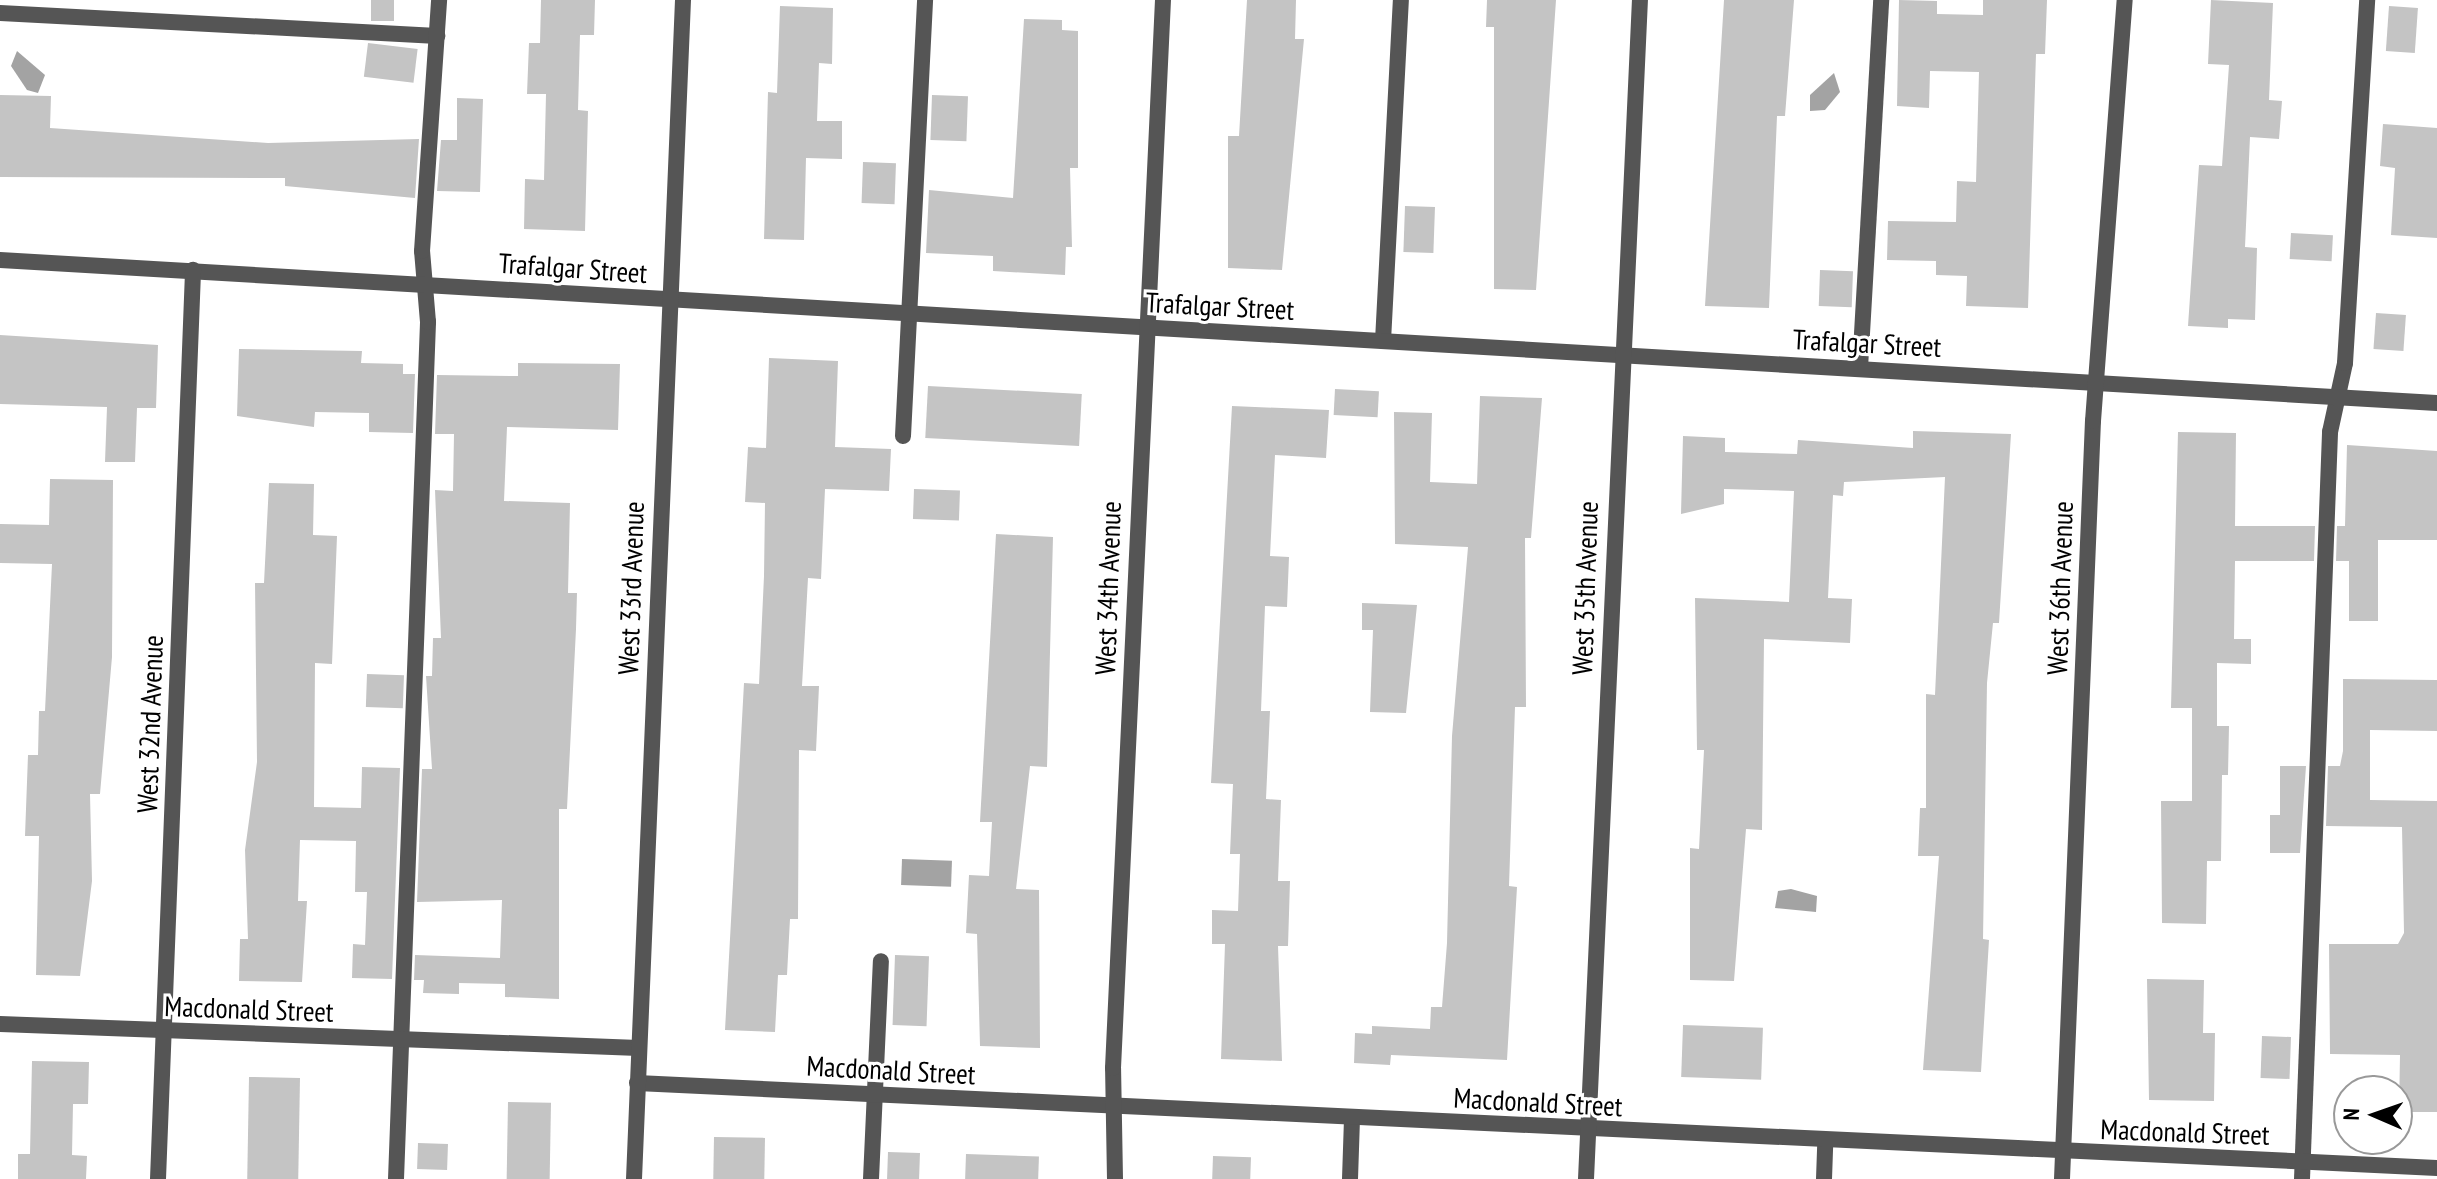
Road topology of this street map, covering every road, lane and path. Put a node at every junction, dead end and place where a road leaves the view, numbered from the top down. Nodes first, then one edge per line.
1 (439, 0) edge
2 (683, 0) edge
3 (925, 0) edge
4 (1163, 0) edge
5 (1401, 0) edge
6 (1640, 0) edge
7 (1881, 0) edge
8 (2125, 0) edge
9 (2367, 0) edge
10 (0, 13) edge
11 (437, 36) junction
12 (0, 260) edge
13 (193, 270) junction
14 (425, 284) junction
15 (669, 301) junction
16 (909, 314) junction
17 (1145, 327) junction
18 (1383, 341) junction
19 (1621, 357) junction
20 (1860, 368) junction
21 (2099, 384) junction
22 (2338, 396) junction
23 (2437, 403) edge
24 (903, 436) dead end
25 (881, 961) dead end
26 (0, 1024) edge
27 (165, 1031) junction
28 (401, 1041) junction
29 (639, 1048) junction
30 (637, 1083) junction
31 (875, 1095) junction
32 (1115, 1107) junction
33 (1352, 1119) junction
34 (1588, 1131) junction
35 (1825, 1142) junction
36 (2063, 1154) junction
37 (2437, 1168) edge
38 (2303, 1170) edge
39 (158, 1179) edge
40 (396, 1179) edge
41 (634, 1179) edge
42 (871, 1179) edge
43 (1115, 1179) edge
44 (1350, 1179) edge
45 (1586, 1179) edge
46 (1824, 1179) edge
47 (2062, 1179) edge

1 - 11 street
2 - 15 street, West 33rd Avenue
3 - 16 street
4 - 17 street, West 34th Avenue
5 - 18 street
6 - 19 street, West 35th Avenue
7 - 20 street
8 - 21 street, West 36th Avenue
9 - 22 street
10 - 11 street
11 - 14 street
12 - 13 street, Trafalgar Street
13 - 14 street, Trafalgar Street
13 - 27 street, West 32nd Avenue
14 - 15 street, Trafalgar Street
14 - 28 street
15 - 16 street, Trafalgar Street
15 - 29 street, West 33rd Avenue
16 - 17 street, Trafalgar Street
16 - 24 street
17 - 18 street, Trafalgar Street
17 - 32 street, West 34th Avenue
18 - 19 street, Trafalgar Street
19 - 20 street, Trafalgar Street
19 - 34 street, West 35th Avenue
20 - 21 street, Trafalgar Street
21 - 22 street, Trafalgar Street
21 - 36 street, West 36th Avenue
22 - 23 street, Trafalgar Street
22 - 38 street
25 - 31 street
26 - 27 street, Macdonald Street
27 - 28 street, Macdonald Street
27 - 39 street, West 32nd Avenue
28 - 29 street, Macdonald Street
28 - 40 street
29 - 30 street, West 33rd Avenue
30 - 31 street, Macdonald Street
30 - 41 street, West 33rd Avenue
31 - 32 street, Macdonald Street
31 - 42 street
32 - 33 street, Macdonald Street
32 - 43 street, West 34th Avenue
33 - 34 street, Macdonald Street
33 - 44 street
34 - 35 street, Macdonald Street
34 - 45 street, West 35th Avenue
35 - 36 street, Macdonald Street
35 - 46 street
36 - 38 street, Macdonald Street
36 - 47 street, West 36th Avenue
37 - 38 street, Macdonald Street

